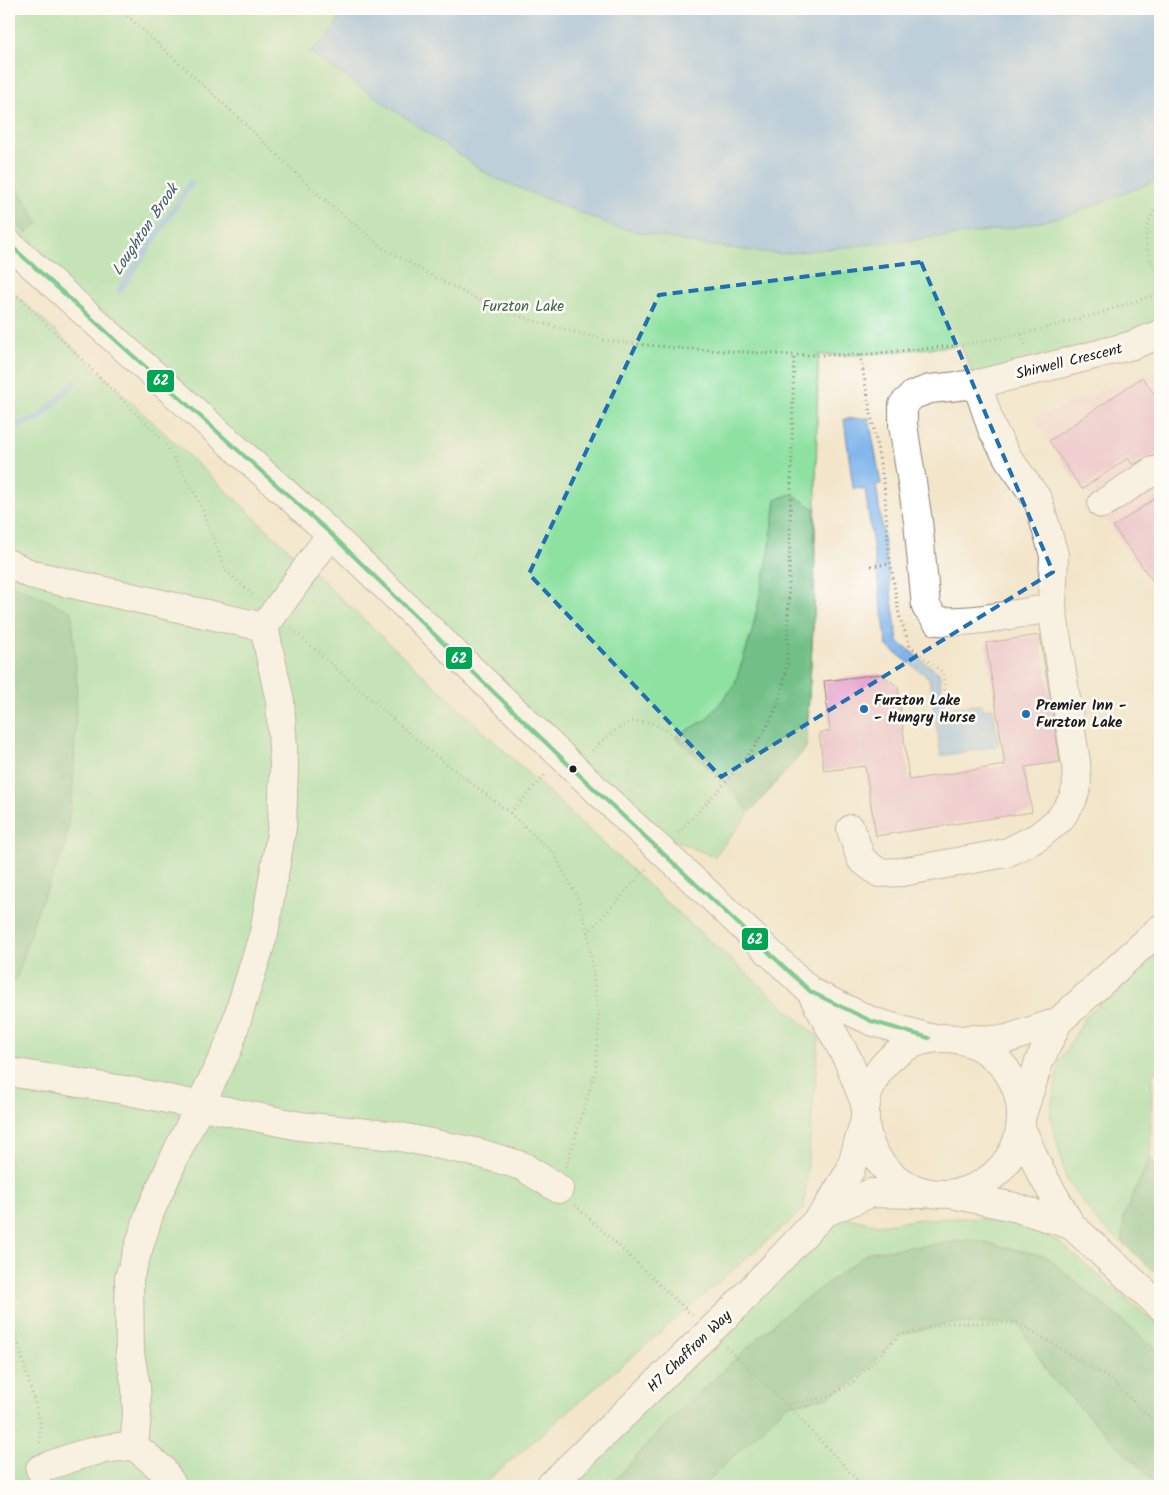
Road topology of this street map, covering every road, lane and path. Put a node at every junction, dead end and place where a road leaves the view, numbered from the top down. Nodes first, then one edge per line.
1 (120, 9) edge
2 (1160, 203) edge
3 (9, 244) edge
4 (1160, 277) edge
5 (9, 291) edge
6 (1160, 292) edge
7 (1160, 334) edge
8 (794, 355) junction
9 (978, 384) junction
10 (1160, 474) edge
11 (1102, 504) dead end
12 (331, 534) junction
13 (9, 564) edge
14 (890, 564) dead end
15 (871, 566) dead end
16 (1052, 608) junction
17 (269, 621) junction
18 (946, 702) dead end
19 (928, 704) dead end
20 (574, 770) junction
21 (548, 772) dead end
22 (724, 782) junction
23 (510, 813) junction
24 (851, 829) dead end
25 (672, 840) dead end
26 (653, 861) dead end
27 (1160, 929) edge
28 (588, 933) junction
29 (811, 992) junction
30 (1058, 1022) junction
31 (929, 1038) junction
32 (961, 1039) junction
33 (9, 1072) edge
34 (200, 1106) junction
35 (865, 1113) junction
36 (1021, 1123) junction
37 (559, 1190) junction
38 (942, 1194) junction
39 (824, 1213) junction
40 (1071, 1225) junction
41 (1160, 1306) edge
42 (9, 1311) edge
43 (694, 1317) dead end
44 (723, 1344) dead end
45 (787, 1404) junction
46 (1160, 1428) edge
47 (134, 1446) junction
48 (40, 1469) joint
49 (173, 1486) edge
50 (550, 1486) edge
51 (863, 1486) edge

1 - 8 path
2 - 4 path
3 - 12 street
5 - 17 path
6 - 8 path
7 - 9 street, Shirwell Crescent
8 - 22 path
9 - 16 street
9 - 16 street, Shirwell Crescent
10 - 11 street
12 - 17 street
12 - 20 street
13 - 17 street
14 - 15 path
16 - 24 street
17 - 23 path
17 - 34 street
18 - 19 path
20 - 22 path
20 - 29 street, bridge
21 - 23 path
22 - 25 path
23 - 28 path
26 - 28 path
27 - 30 street
28 - 37 path
29 - 31 street
29 - 35 street
30 - 32 street
30 - 36 street
31 - 32 street
31 - 35 street
32 - 36 street
33 - 34 street
34 - 37 street
34 - 47 street
35 - 38 street
35 - 39 street, H7 Chaffron Way
36 - 38 street
36 - 40 street
37 - 43 path
38 - 39 street, H7 Chaffron Way
38 - 40 street
39 - 50 street, H7 Chaffron Way, bridge
40 - 41 street
42 - 48 path
44 - 45 path
45 - 46 path
45 - 51 path
47 - 48 street
47 - 49 street

